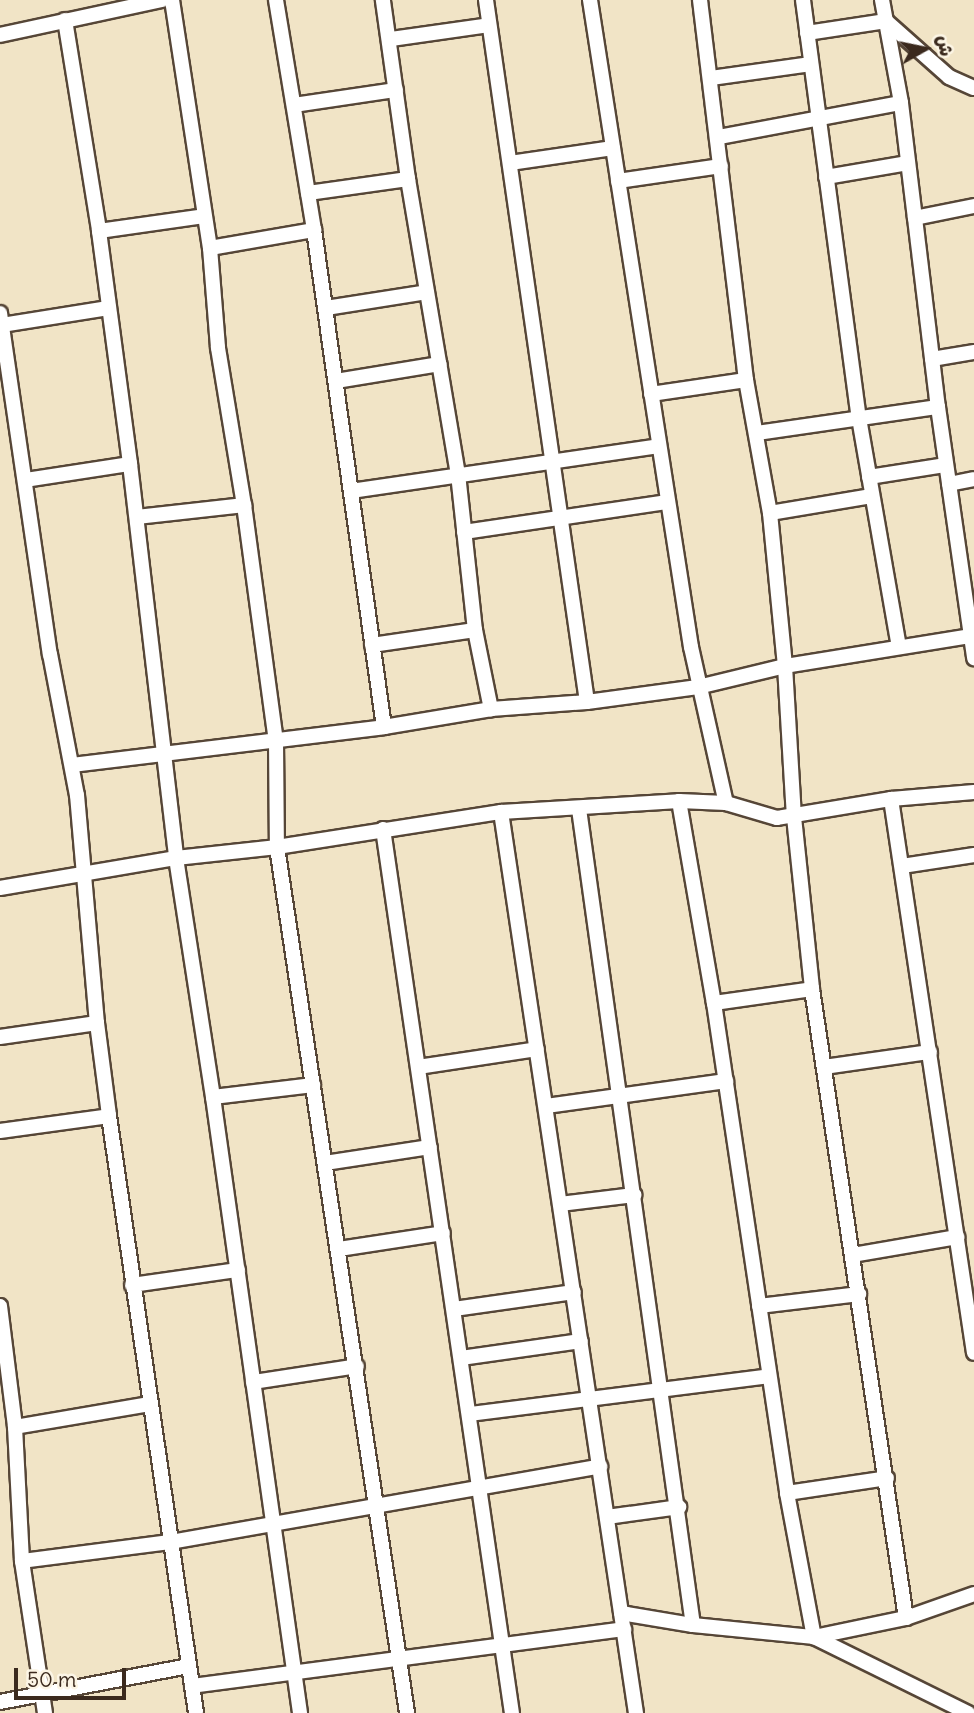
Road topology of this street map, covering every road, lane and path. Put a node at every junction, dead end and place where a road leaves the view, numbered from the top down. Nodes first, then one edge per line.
1 (162, 0) edge
2 (173, 0) edge
3 (276, 0) edge
4 (383, 0) edge
5 (486, 0) edge
6 (590, 0) edge
7 (700, 0) edge
8 (803, 0) edge
9 (882, 0) edge
10 (65, 20) junction
11 (886, 21) junction
12 (489, 25) junction
13 (807, 33) junction
14 (0, 35) edge
15 (391, 39) junction
16 (811, 64) junction
17 (711, 78) junction
18 (974, 88) edge
19 (396, 90) junction
20 (901, 103) junction
21 (294, 105) junction
22 (818, 118) junction
23 (719, 137) junction
24 (613, 148) junction
25 (510, 163) junction
26 (908, 163) junction
27 (721, 166) junction
28 (826, 177) junction
29 (408, 179) junction
30 (618, 181) junction
31 (308, 193) junction
32 (974, 206) edge
33 (204, 216) junction
34 (915, 218) junction
35 (314, 230) junction
36 (99, 231) junction
37 (210, 248) junction
38 (428, 292) junction
39 (326, 307) junction
40 (108, 308) junction
41 (1, 319) edge
42 (974, 352) edge
43 (932, 359) junction
44 (440, 364) junction
45 (746, 380) junction
46 (336, 382) junction
47 (651, 394) junction
48 (938, 407) junction
49 (859, 418) junction
50 (757, 433) junction
51 (659, 446) junction
52 (554, 461) junction
53 (130, 464) junction
54 (946, 465) junction
55 (458, 474) junction
56 (869, 477) junction
57 (25, 480) junction
58 (974, 480) edge
59 (949, 484) junction
60 (351, 491) junction
61 (872, 496) junction
62 (668, 502) junction
63 (244, 505) junction
64 (770, 513) junction
65 (137, 517) junction
66 (562, 518) junction
67 (464, 532) junction
68 (970, 608) edge
69 (475, 630) junction
70 (971, 636) junction
71 (372, 645) junction
72 (898, 647) junction
73 (974, 657) edge
74 (785, 666) junction
75 (698, 687) junction
76 (587, 702) junction
77 (491, 709) junction
78 (384, 727) junction
79 (276, 741) junction
80 (165, 753) junction
81 (72, 765) junction
82 (974, 792) edge
83 (891, 799) junction
84 (679, 801) junction
85 (726, 803) junction
86 (579, 809) junction
87 (501, 812) junction
88 (794, 817) junction
89 (383, 829) junction
90 (277, 847) junction
91 (974, 855) edge
92 (176, 858) junction
93 (902, 866) junction
94 (85, 876) junction
95 (0, 888) edge
96 (812, 989) junction
97 (714, 1003) junction
98 (97, 1023) junction
99 (0, 1037) edge
100 (537, 1049) junction
101 (930, 1052) junction
102 (418, 1067) junction
103 (824, 1067) junction
104 (726, 1081) junction
105 (313, 1085) junction
106 (620, 1095) junction
107 (213, 1097) junction
108 (546, 1106) junction
109 (109, 1116) junction
110 (0, 1131) edge
111 (430, 1147) junction
112 (325, 1163) junction
113 (634, 1195) junction
114 (560, 1203) junction
115 (443, 1233) junction
116 (957, 1237) junction
117 (339, 1249) junction
118 (853, 1255) junction
119 (238, 1270) junction
120 (132, 1285) junction
121 (574, 1292) junction
122 (859, 1294) junction
123 (0, 1306) edge
124 (759, 1306) junction
125 (454, 1308) junction
126 (972, 1329) edge
127 (581, 1341) junction
128 (974, 1353) edge
129 (461, 1358) junction
130 (357, 1366) junction
131 (769, 1376) junction
132 (253, 1382) junction
133 (662, 1392) junction
134 (590, 1399) junction
135 (150, 1404) junction
136 (470, 1414) junction
137 (15, 1427) junction
138 (600, 1466) junction
139 (887, 1478) junction
140 (481, 1487) junction
141 (788, 1493) junction
142 (378, 1506) junction
143 (679, 1507) junction
144 (607, 1517) junction
145 (274, 1524) junction
146 (171, 1542) junction
147 (22, 1561) junction
148 (974, 1594) edge
149 (621, 1613) junction
150 (906, 1618) junction
151 (693, 1625) junction
152 (624, 1629) junction
153 (814, 1637) junction
154 (503, 1646) junction
155 (400, 1659) junction
156 (189, 1666) junction
157 (294, 1671) junction
158 (192, 1686) junction
159 (42, 1693) junction
160 (0, 1702) edge
161 (403, 1712) edge
162 (45, 1713) edge
163 (196, 1713) edge
164 (300, 1713) edge
165 (512, 1713) edge
166 (636, 1713) edge
167 (968, 1713) edge

1 - 10 street
2 - 33 street
3 - 21 street
4 - 15 street
5 - 12 street
6 - 24 street
7 - 17 street
8 - 13 street
9 - 11 street
10 - 14 street
10 - 36 street
11 - 13 street
11 - 18 street
11 - 20 street
12 - 15 street
12 - 25 street
13 - 16 street
15 - 19 street
16 - 17 street
16 - 22 street
17 - 23 street
19 - 21 street
19 - 29 street
20 - 22 street
20 - 26 street
21 - 31 street
22 - 23 street
22 - 28 street
23 - 27 street
24 - 25 street
24 - 30 street
25 - 52 street
26 - 28 street
26 - 34 street
27 - 30 street
27 - 45 street
28 - 49 street
29 - 31 street
29 - 38 street
30 - 47 street
31 - 35 street
32 - 34 street
33 - 36 street
33 - 37 street
34 - 43 street
35 - 37 street
35 - 39 street
36 - 40 street
37 - 63 street
38 - 39 street
38 - 44 street
39 - 46 street
40 - 41 street
40 - 53 street
41 - 57 street
42 - 43 street
43 - 48 street
44 - 46 street
44 - 55 street
45 - 47 street
45 - 50 street
46 - 60 street
47 - 51 street
48 - 49 street
48 - 54 street
49 - 50 street
49 - 56 street
50 - 64 street
51 - 52 street
51 - 62 street
52 - 55 street
52 - 66 street
53 - 57 street
53 - 65 street
54 - 56 street
54 - 59 street
55 - 60 street
55 - 67 street
56 - 61 street
57 - 81 street
58 - 59 street
59 - 68 street
60 - 71 street
61 - 64 street
61 - 72 street
62 - 66 street
62 - 75 street
63 - 65 street
63 - 79 street
64 - 74 street
65 - 80 street
66 - 67 street
66 - 76 street
67 - 69 street
68 - 70 street
69 - 71 street
69 - 77 street
70 - 72 street
70 - 73 street
71 - 78 street
72 - 74 street
74 - 75 street
74 - 88 street
75 - 76 street
75 - 85 street
76 - 77 street
77 - 78 street
78 - 79 street
79 - 80 street
79 - 90 street
80 - 81 street
80 - 92 street
81 - 94 street
82 - 83 street
83 - 88 street
83 - 93 street
84 - 85 street
84 - 86 street
84 - 97 street
85 - 88 street
86 - 87 street
86 - 106 street
87 - 89 street
87 - 100 street
88 - 96 street
89 - 90 street
89 - 102 street
90 - 92 street
90 - 105 street
91 - 93 street
92 - 94 street
92 - 107 street
93 - 101 street
94 - 95 street
94 - 98 street
96 - 97 street
96 - 103 street
97 - 104 street
98 - 99 street
98 - 109 street
100 - 102 street
100 - 108 street
101 - 103 street
101 - 116 street
102 - 111 street
103 - 118 street
104 - 106 street
104 - 124 street
105 - 107 street
105 - 112 street
106 - 108 street
106 - 113 street
107 - 119 street
108 - 114 street
109 - 110 street
109 - 120 street
111 - 112 street
111 - 115 street
112 - 117 street
113 - 114 street
113 - 133 street
114 - 121 street
115 - 117 street
115 - 125 street
116 - 118 street
116 - 126 street
117 - 130 street
118 - 122 street
119 - 120 street
119 - 132 street
120 - 135 street
121 - 125 street
121 - 127 street
122 - 124 street
122 - 139 street
123 - 137 street
124 - 131 street
125 - 129 street
126 - 128 street
127 - 129 street
127 - 134 street
129 - 136 street
130 - 132 street
130 - 142 street
131 - 133 street
131 - 141 street
132 - 145 street
133 - 134 street
133 - 143 street
134 - 136 street
134 - 138 street
135 - 137 street
135 - 146 street
136 - 140 street
137 - 147 street
138 - 140 street
138 - 144 street
139 - 141 street
139 - 150 street
140 - 142 street
140 - 154 street
141 - 153 street
142 - 145 street
142 - 155 street
143 - 144 street
143 - 151 street
144 - 149 street
145 - 146 street
145 - 157 street
146 - 147 street
146 - 156 street
147 - 159 street
148 - 150 street
149 - 151 street
149 - 152 street
150 - 153 street
151 - 153 street
152 - 154 street
152 - 166 street
153 - 167 street
154 - 155 street
154 - 165 street
155 - 157 street
155 - 161 street
156 - 158 street
156 - 159 street
157 - 158 street
157 - 164 street
158 - 163 street
159 - 160 street
159 - 162 street

